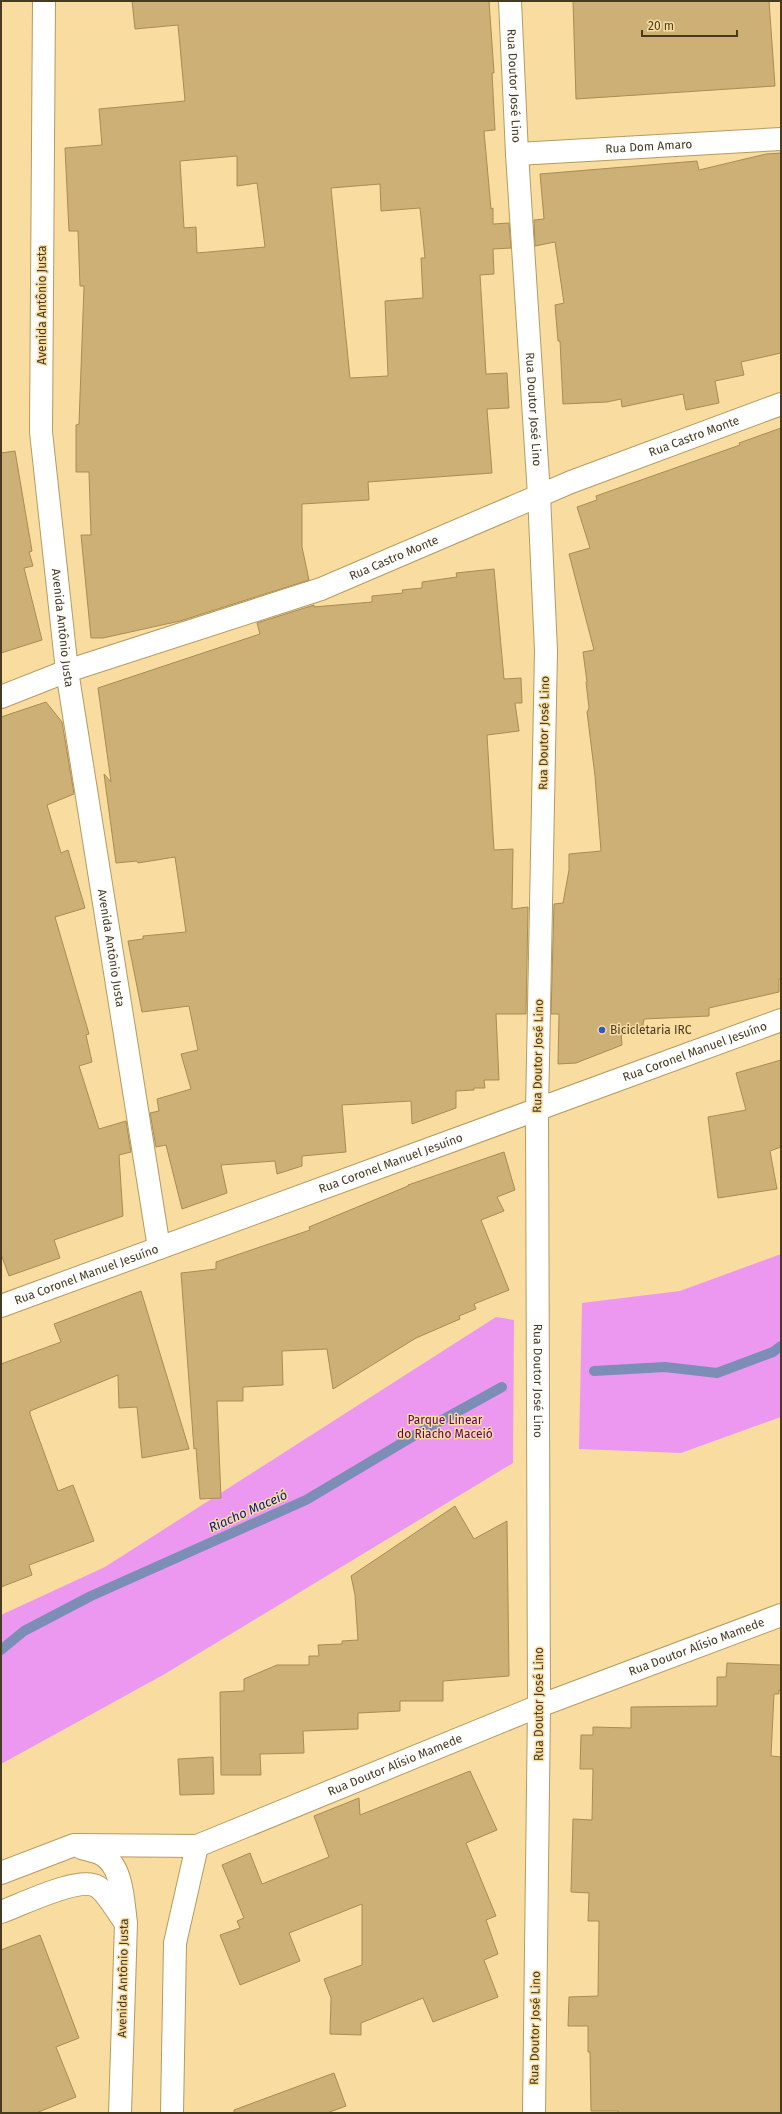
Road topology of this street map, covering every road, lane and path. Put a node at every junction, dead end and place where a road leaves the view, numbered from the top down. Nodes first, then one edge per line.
1 (44, 1) edge
2 (510, 1) edge
3 (781, 139) edge
4 (517, 154) junction
5 (781, 404) edge
6 (539, 496) junction
7 (67, 671) junction
8 (1, 697) edge
9 (781, 1020) edge
10 (537, 1110) junction
11 (159, 1248) junction
12 (1, 1306) edge
13 (781, 1615) edge
14 (540, 1706) junction
15 (74, 1845) junction
16 (197, 1846) junction
17 (1, 1873) edge
18 (1, 1912) edge
19 (126, 1923) junction
20 (120, 2113) edge
21 (172, 2113) edge
22 (534, 2113) edge

1 - 7 street, Avenida Antônio Justa
2 - 4 street, Rua Doutor José Lino
3 - 4 street, Rua Dom Amaro
4 - 6 street, Rua Doutor José Lino
5 - 6 street, Rua Castro Monte
6 - 7 street, Rua Castro Monte
6 - 10 street, Rua Doutor José Lino
7 - 8 street, Rua Castro Monte
7 - 11 street, Avenida Antônio Justa
9 - 10 street, Rua Coronel Manuel Jesuíno
10 - 11 street, Rua Coronel Manuel Jesuíno
10 - 14 street, Rua Doutor José Lino
11 - 12 street, Rua Coronel Manuel Jesuíno
13 - 14 street, Rua Doutor Alísio Mamede
14 - 16 street, Rua Doutor Alísio Mamede
14 - 22 street, Rua Doutor José Lino
15 - 16 street, Rua Doutor Alísio Mamede
15 - 17 street, Rua Doutor Alísio Mamede
15 - 19 street, Avenida Antônio Justa
16 - 21 street
18 - 19 street
19 - 20 street, Avenida Antônio Justa

